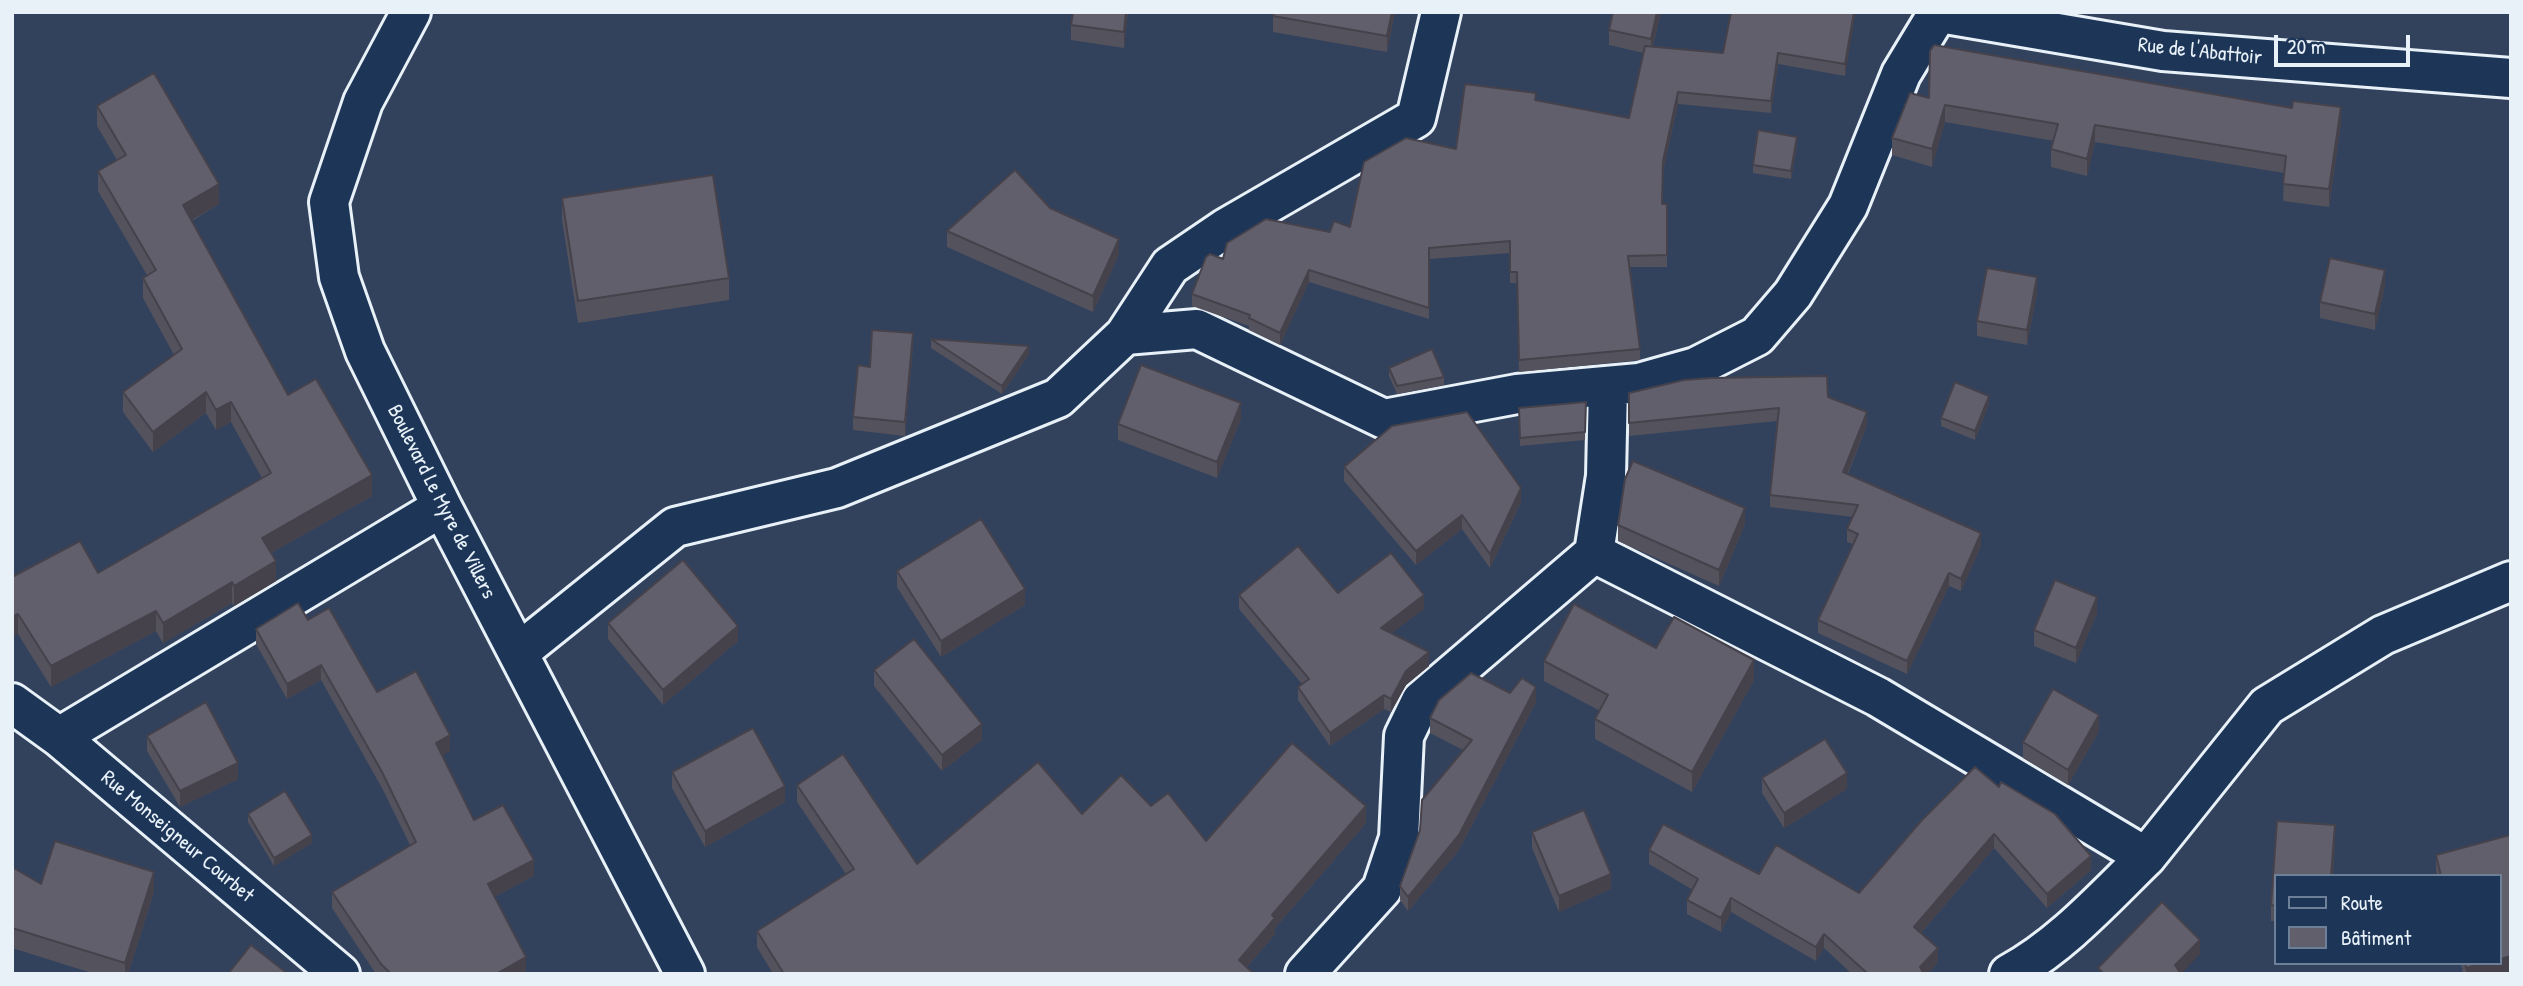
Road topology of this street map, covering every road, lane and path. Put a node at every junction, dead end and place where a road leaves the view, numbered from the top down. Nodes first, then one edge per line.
1 (411, 12) edge
2 (1441, 12) edge
3 (1936, 13) edge
4 (2511, 78) edge
5 (1125, 335) junction
6 (1608, 386) junction
7 (442, 507) junction
8 (1594, 553) junction
9 (2511, 581) edge
10 (519, 653) junction
11 (12, 703) edge
12 (59, 737) junction
13 (2146, 857) junction
14 (1313, 973) edge
15 (340, 974) edge
16 (685, 974) edge
17 (2008, 974) edge

1 - 7 street, Boulevard Le Myre de Villers
2 - 5 street
3 - 4 street, Rue de l'Abattoir
3 - 6 street
5 - 6 street
5 - 10 street
6 - 8 street
7 - 10 street, Boulevard Le Myre de Villers
7 - 12 street
8 - 13 street
8 - 14 street
9 - 13 street
10 - 16 street, Boulevard Le Myre de Villers
11 - 12 street, Rue Monseigneur Courbet
12 - 15 street, Rue Monseigneur Courbet
13 - 17 street

